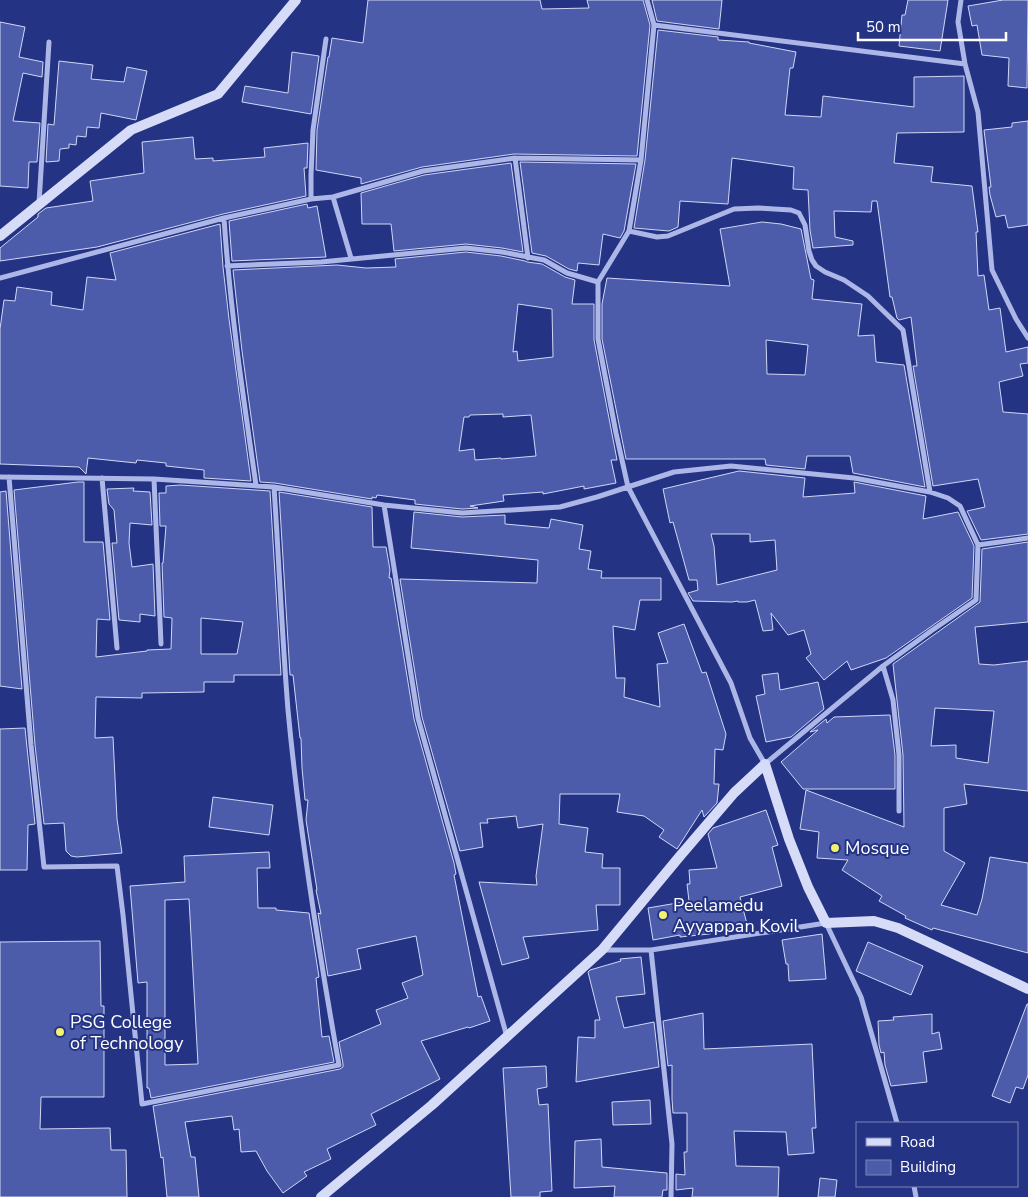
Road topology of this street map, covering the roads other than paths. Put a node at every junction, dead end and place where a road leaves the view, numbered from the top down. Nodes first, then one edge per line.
1 (296, 0) edge
2 (647, 0) edge
3 (961, 0) edge
4 (654, 25) junction
5 (326, 39) dead end
6 (49, 42) dead end
7 (965, 64) junction
8 (515, 158) junction
9 (641, 160) junction
10 (333, 197) junction
11 (311, 199) junction
12 (38, 204) junction
13 (224, 218) junction
14 (629, 231) junction
15 (0, 236) edge
16 (351, 258) junction
17 (528, 258) junction
18 (228, 266) junction
19 (0, 278) edge
20 (598, 282) junction
21 (1028, 338) edge
22 (9, 476) junction
23 (0, 477) edge
24 (102, 478) junction
25 (154, 479) junction
26 (256, 485) junction
27 (274, 487) junction
28 (628, 487) junction
29 (930, 492) junction
30 (384, 505) junction
31 (1028, 538) edge
32 (978, 545) junction
33 (161, 644) dead end
34 (117, 648) dead end
35 (883, 666) junction
36 (765, 764) junction
37 (899, 811) dead end
38 (826, 923) junction
39 (602, 950) junction
40 (651, 950) junction
41 (1028, 989) edge
42 (507, 1037) junction
43 (898, 1122) edge
44 (321, 1197) edge
45 (671, 1197) edge

1 - 12 street
2 - 4 street
3 - 7 street
4 - 7 street
4 - 9 street
5 - 11 street
6 - 12 street
7 - 21 street
8 - 9 street
8 - 10 street
8 - 17 street
9 - 14 street
10 - 11 street
10 - 16 street
11 - 13 street
12 - 15 street
13 - 18 street
13 - 19 street
14 - 20 street
14 - 29 street
16 - 17 street
16 - 18 street
17 - 20 street
18 - 26 street
20 - 28 street
22 - 23 street
22 - 24 street
22 - 27 street
24 - 25 street
24 - 34 street
25 - 26 street
25 - 33 street
26 - 27 street
27 - 30 street
28 - 29 street
28 - 30 street
28 - 36 street
29 - 32 street
30 - 42 street
31 - 32 street
32 - 35 street
35 - 36 street
35 - 37 street
36 - 38 street
36 - 39 street
38 - 40 street
38 - 41 street
38 - 43 street
39 - 40 street
39 - 42 street
40 - 45 street
42 - 44 street

